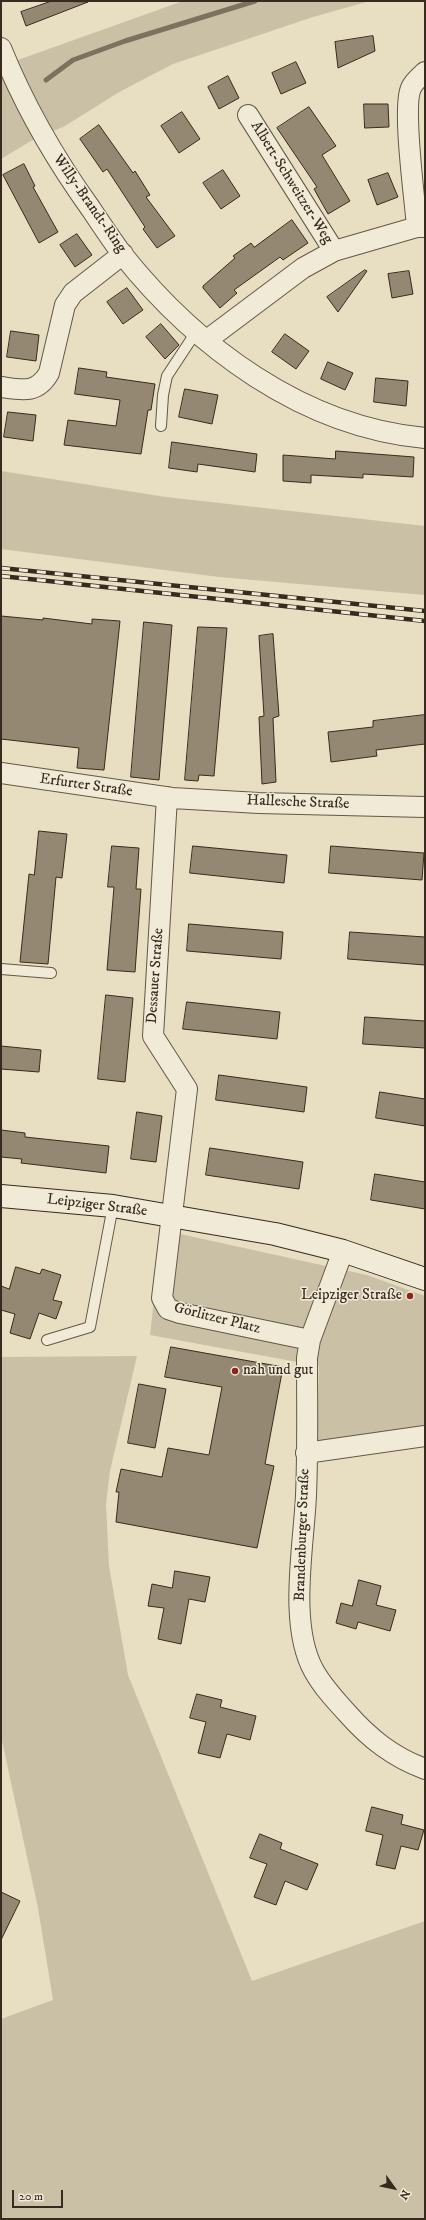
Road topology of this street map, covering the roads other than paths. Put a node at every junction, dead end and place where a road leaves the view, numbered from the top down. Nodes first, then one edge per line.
1 (1, 49) edge
2 (425, 72) edge
3 (248, 115) dead end
4 (421, 227) edge
5 (334, 251) junction
6 (123, 254) junction
7 (202, 336) junction
8 (1, 387) edge
9 (162, 426) dead end
10 (425, 438) edge
11 (1, 775) edge
12 (170, 798) junction
13 (425, 807) edge
14 (1, 969) edge
15 (51, 974) dead end
16 (1, 1196) edge
17 (113, 1206) junction
18 (171, 1216) junction
19 (343, 1251) junction
20 (425, 1278) edge
21 (47, 1340) dead end
22 (310, 1340) junction
23 (425, 1436) edge
24 (306, 1453) junction
25 (425, 1769) edge

1 - 6 street, Willy-Brandt-Ring
2 - 4 street
3 - 5 street, Albert-Schweitzer-Weg
4 - 5 street
5 - 7 street
6 - 7 street, Willy-Brandt-Ring
6 - 8 street
7 - 9 lane
7 - 10 street, Willy-Brandt-Ring
11 - 12 street, Erfurter Straße
12 - 13 street, Hallesche Straße
12 - 18 street, Dessauer Straße
14 - 15 lane
16 - 17 main road, Leipziger Straße
17 - 18 main road, Leipziger Straße
17 - 21 lane
18 - 19 main road, Leipziger Straße
18 - 22 street, Görlitzer Platz
19 - 20 main road, Leipziger Straße
19 - 22 street, Brandenburger Straße
22 - 24 street, Brandenburger Straße
23 - 24 street
24 - 25 street, Brandenburger Straße

